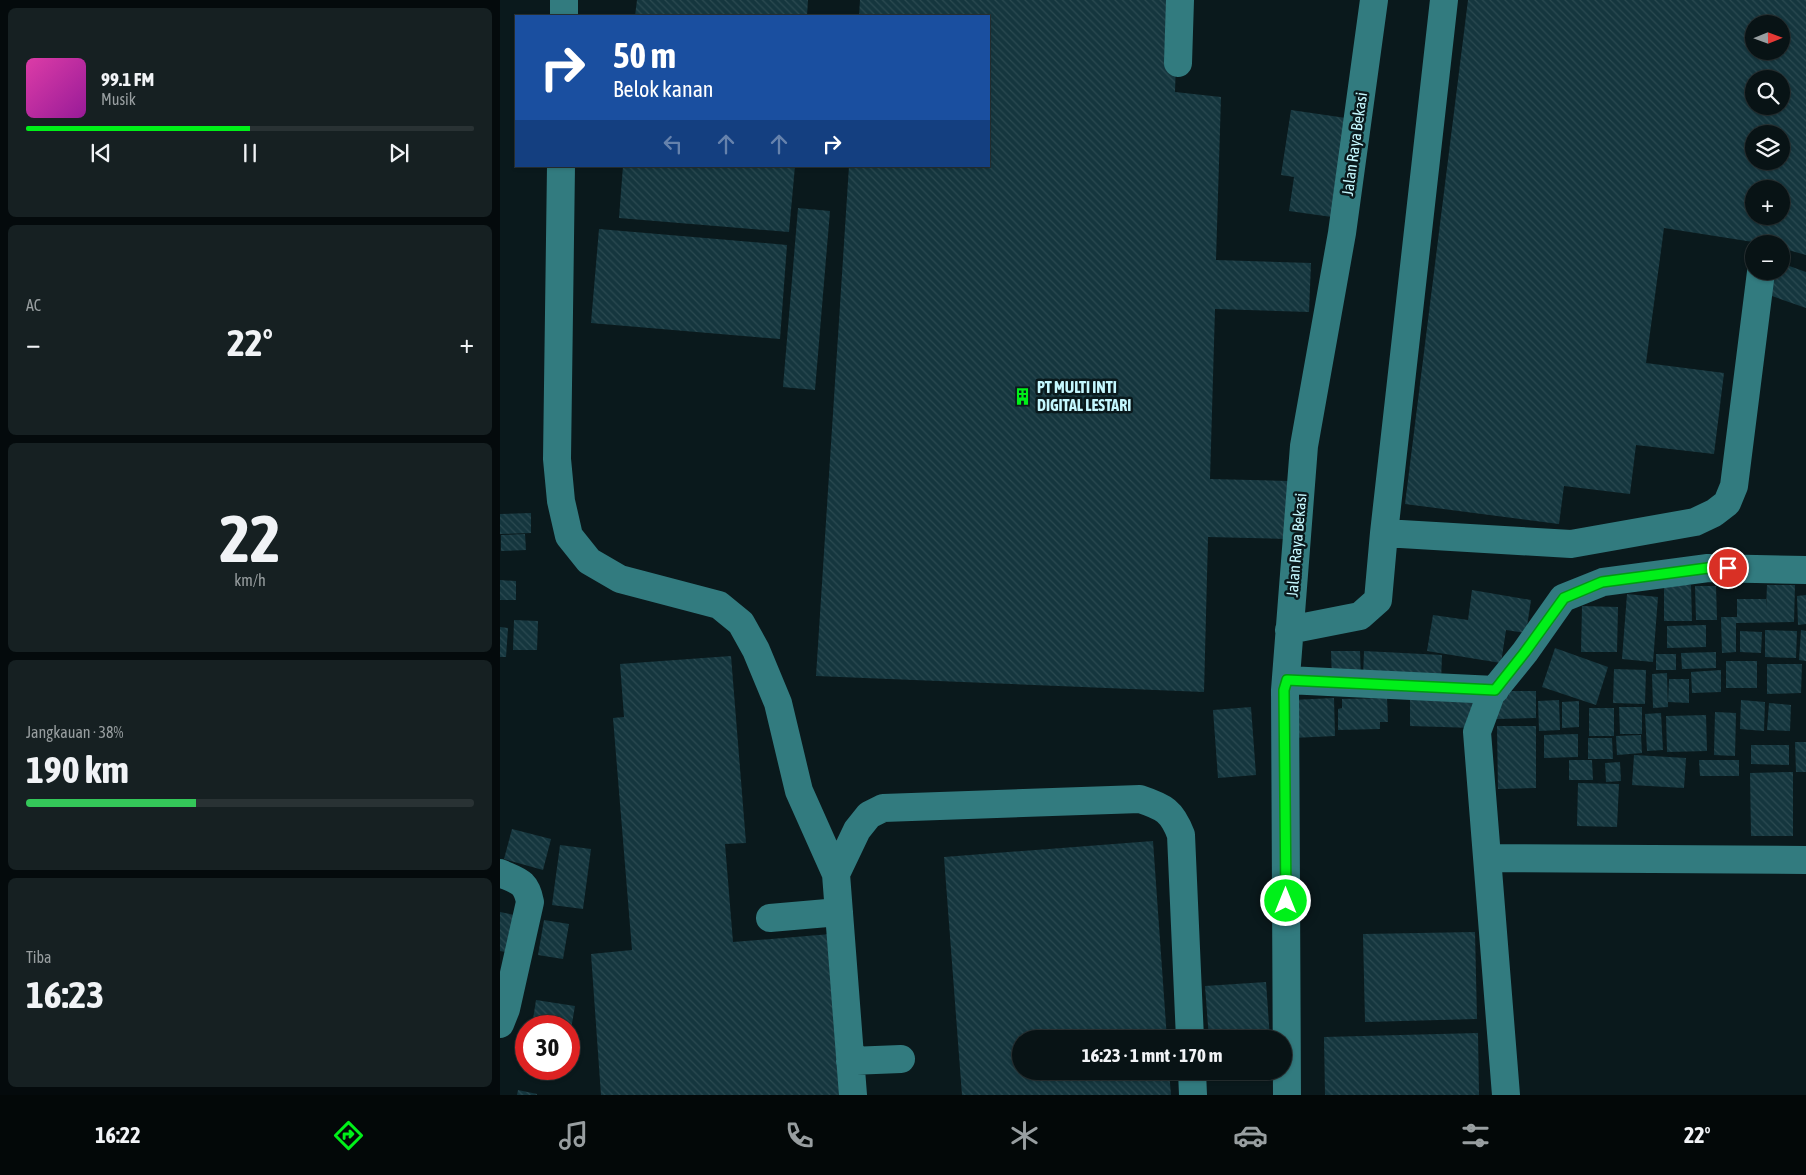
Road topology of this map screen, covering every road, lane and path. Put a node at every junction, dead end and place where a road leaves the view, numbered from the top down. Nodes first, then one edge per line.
1 (564, 0) edge
2 (1180, 0) edge
3 (1374, 0) edge
4 (1444, 0) edge
5 (564, 15) edge
6 (1178, 63) dead end
7 (561, 167) edge
8 (1761, 280) edge
9 (1384, 533) junction
10 (1806, 570) edge
11 (1289, 630) junction
12 (1287, 680) junction
13 (1495, 690) junction
14 (1488, 858) junction
15 (1806, 860) edge
16 (500, 873) edge
17 (836, 874) junction
18 (839, 912) junction
19 (770, 918) dead end
20 (500, 1024) edge
21 (1190, 1030) edge
22 (902, 1059) dead end
23 (850, 1061) junction
24 (1192, 1080) edge
25 (853, 1095) edge
26 (1193, 1095) edge
27 (1287, 1095) edge
28 (1506, 1095) edge

1 - 5 street
2 - 6 street
3 - 11 street, Jalan Raya Bekasi
4 - 9 street
7 - 17 street
8 - 9 street
9 - 11 street
10 - 13 street
11 - 12 street, Jalan Raya Bekasi
12 - 13 street
12 - 27 street, Jalan Raya Bekasi
13 - 14 street
14 - 15 street
14 - 28 street
16 - 20 street
17 - 18 street
17 - 21 street
18 - 19 street
18 - 23 street
22 - 23 street
23 - 25 street
24 - 26 street

